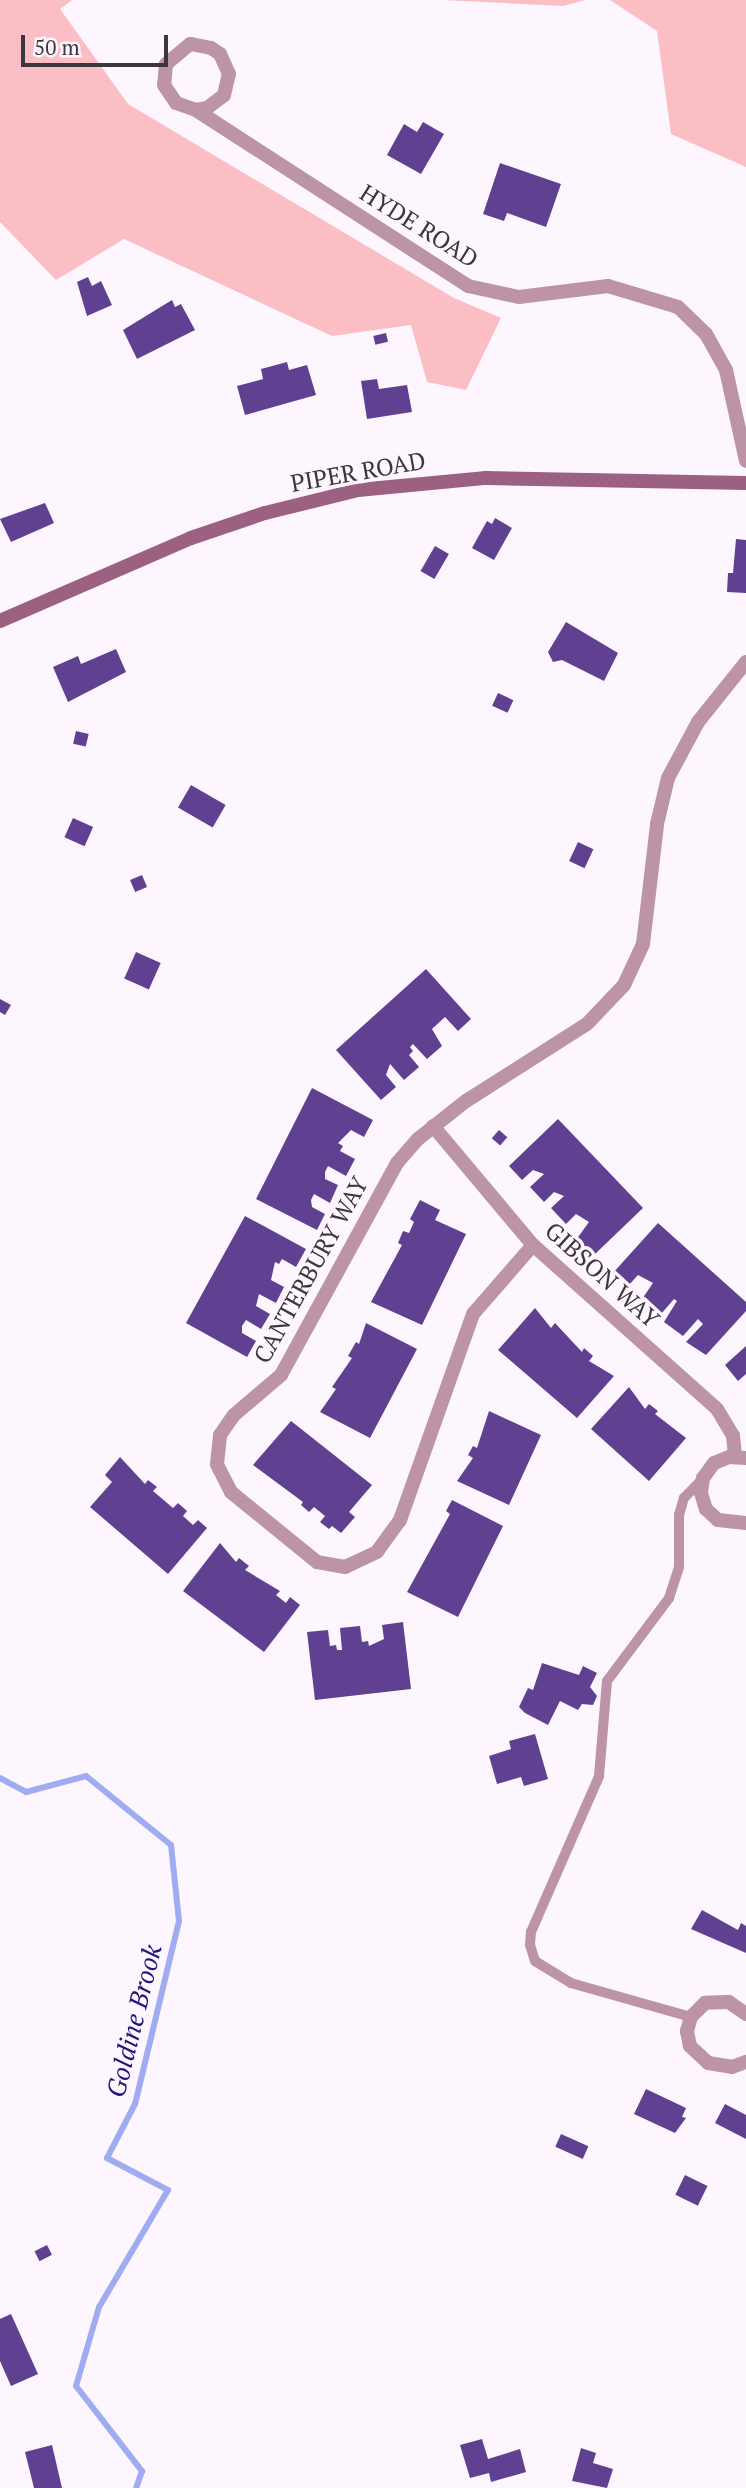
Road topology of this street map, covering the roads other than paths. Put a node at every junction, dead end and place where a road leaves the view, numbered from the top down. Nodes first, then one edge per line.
1 (196, 110) junction
2 (746, 461) edge
3 (746, 483) edge
4 (0, 621) edge
5 (746, 662) edge
6 (433, 1126) junction
7 (533, 1245) junction
8 (740, 1457) edge
9 (703, 1478) junction
10 (746, 1522) edge
11 (746, 2014) edge
12 (691, 2017) junction
13 (746, 2062) edge

1 - 1 street, HYDE ROAD
1 - 2 street, HYDE ROAD
3 - 4 street, PIPER ROAD
5 - 6 street, CANTERBURY WAY
6 - 7 street, GIBSON WAY
6 - 7 street, CANTERBURY WAY
7 - 8 street, GIBSON WAY
8 - 9 street, GIBSON WAY
9 - 10 street
9 - 12 lane
11 - 12 street
12 - 13 street

